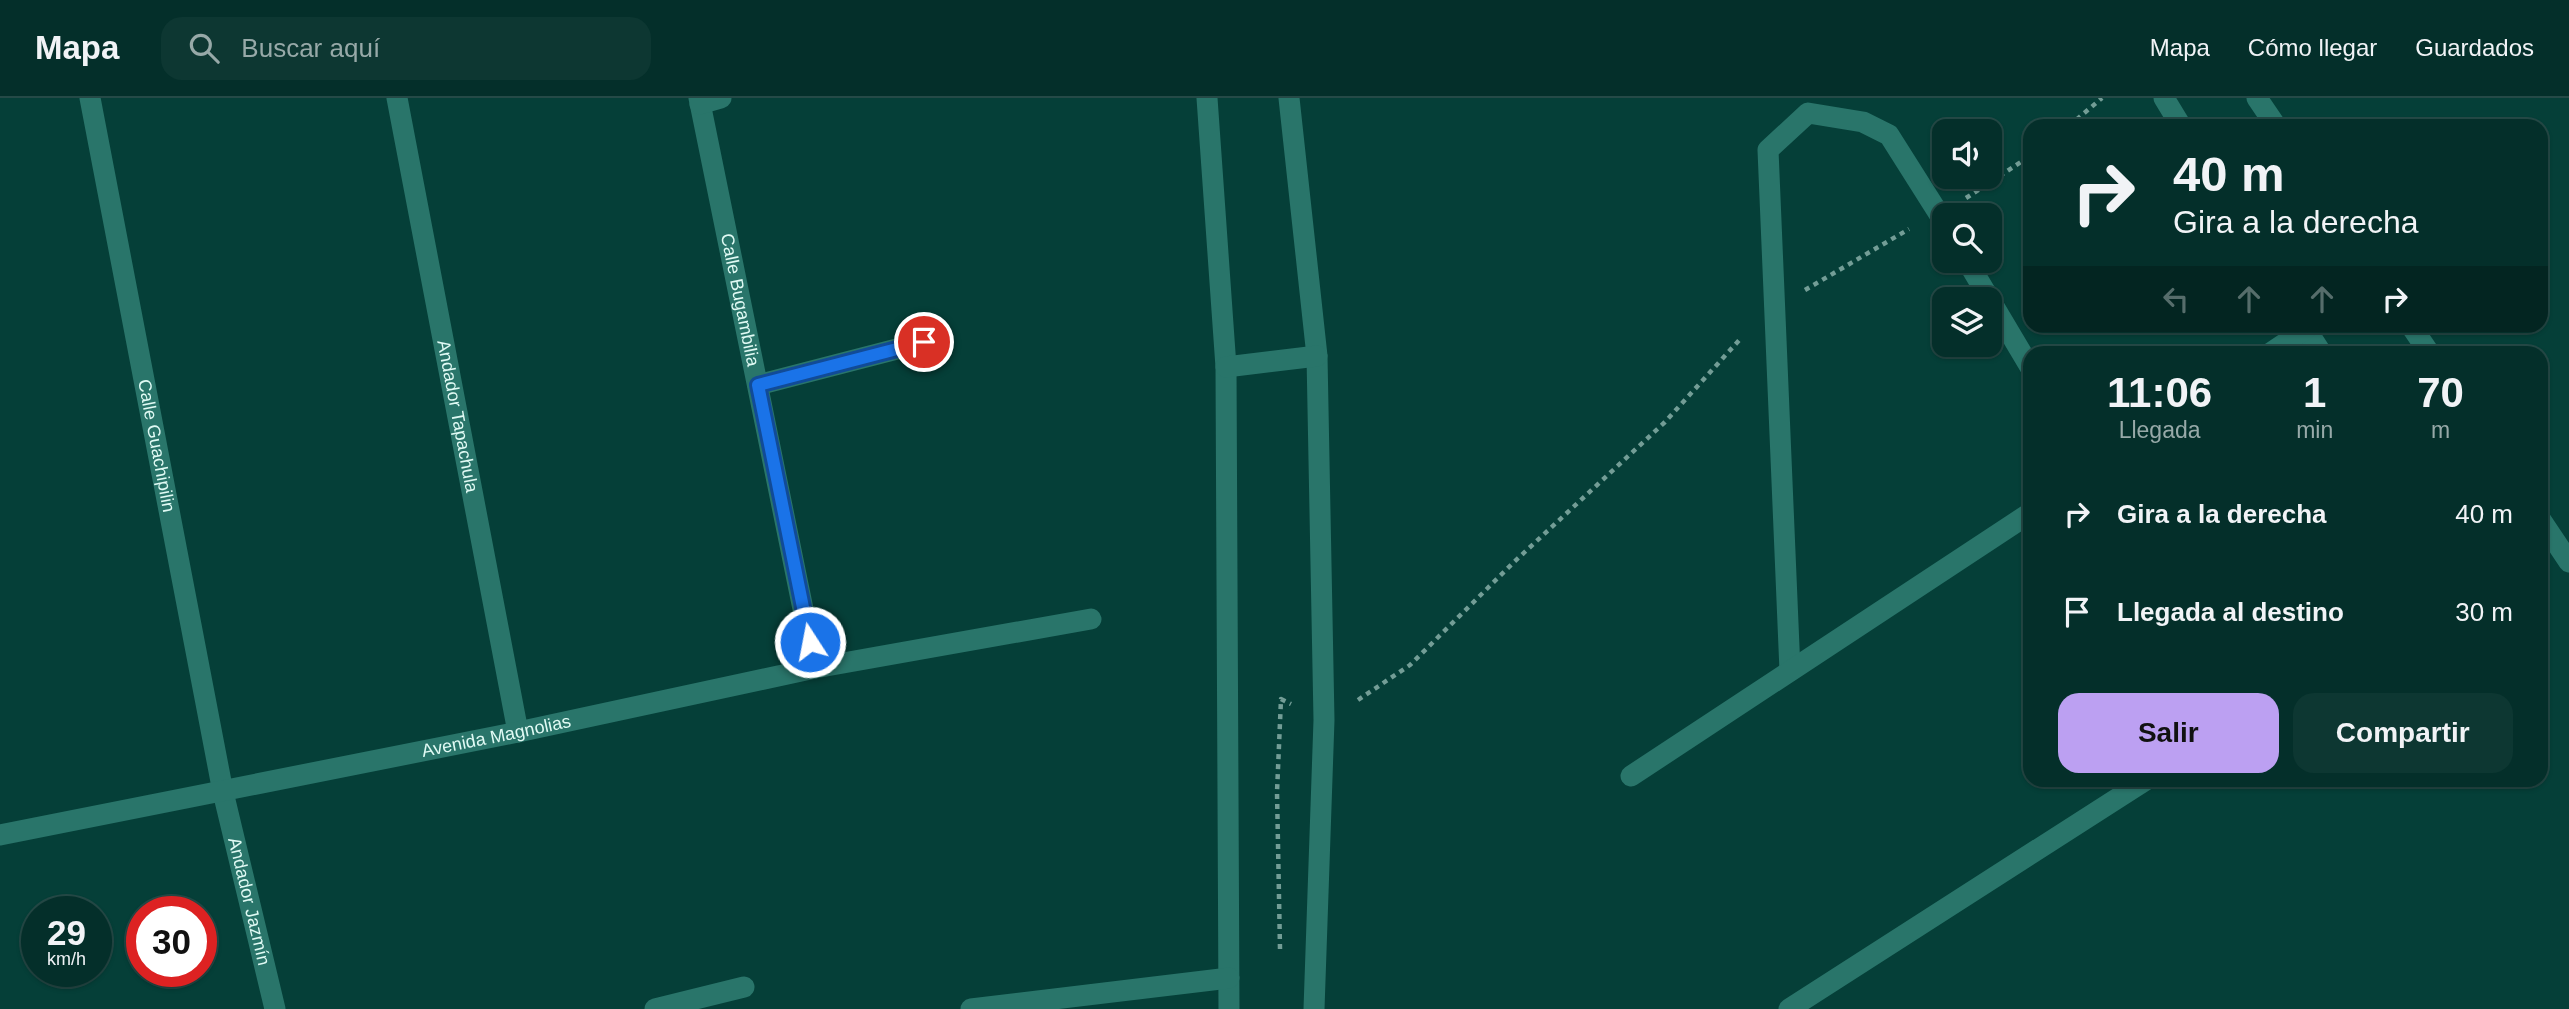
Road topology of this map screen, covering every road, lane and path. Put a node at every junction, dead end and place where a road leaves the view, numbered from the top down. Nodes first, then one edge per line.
1 (90, 98) edge
2 (397, 98) edge
3 (721, 98) edge
4 (1207, 98) edge
5 (1289, 98) edge
6 (2102, 98) edge
7 (2164, 98) edge
8 (2257, 98) edge
9 (699, 101) edge
10 (2077, 119) edge
11 (2177, 119) edge
12 (2271, 119) edge
13 (2023, 161) edge
14 (1932, 203) edge
15 (1958, 203) edge
16 (1932, 222) edge
17 (1974, 273) edge
18 (1776, 307) junction
19 (2297, 333) edge
20 (924, 342) dead end
21 (2280, 346) edge
22 (2023, 355) edge
23 (1317, 356) junction
24 (1226, 367) junction
25 (758, 385) junction
26 (2023, 518) edge
27 (2548, 530) edge
28 (2569, 562) edge
29 (1091, 619) dead end
30 (815, 668) junction
31 (1790, 671) junction
32 (1324, 720) junction
33 (518, 732) junction
34 (1631, 776) dead end
35 (2135, 787) edge
36 (223, 792) junction
37 (0, 835) edge
38 (1281, 954) dead end
39 (1229, 978) junction
40 (744, 987) dead end
41 (275, 1009) edge
42 (655, 1009) edge
43 (971, 1009) edge
44 (1229, 1009) edge
45 (1314, 1009) edge
46 (1789, 1009) edge

1 - 36 street, Calle Guachipilin
2 - 33 street, Andador Tapachula
3 - 9 street
4 - 24 street
5 - 23 street
6 - 10 path
7 - 11 street
8 - 12 street
9 - 25 street, Calle Bugambilia
13 - 15 path
14 - 18 street
16 - 18 path
17 - 22 street
18 - 31 street
18 - 32 path
19 - 21 street
20 - 25 street
23 - 24 street
23 - 32 street
24 - 39 street
25 - 30 street, Calle Bugambilia
26 - 31 street
27 - 28 street
29 - 30 street, Avenida Magnolias
30 - 33 street, Avenida Magnolias
31 - 34 street
32 - 38 path
32 - 45 street
33 - 36 street, Avenida Magnolias
35 - 46 street
36 - 37 street, Avenida Magnolias
36 - 41 street, Andador Jazmín
39 - 43 street
39 - 44 street
40 - 42 street

